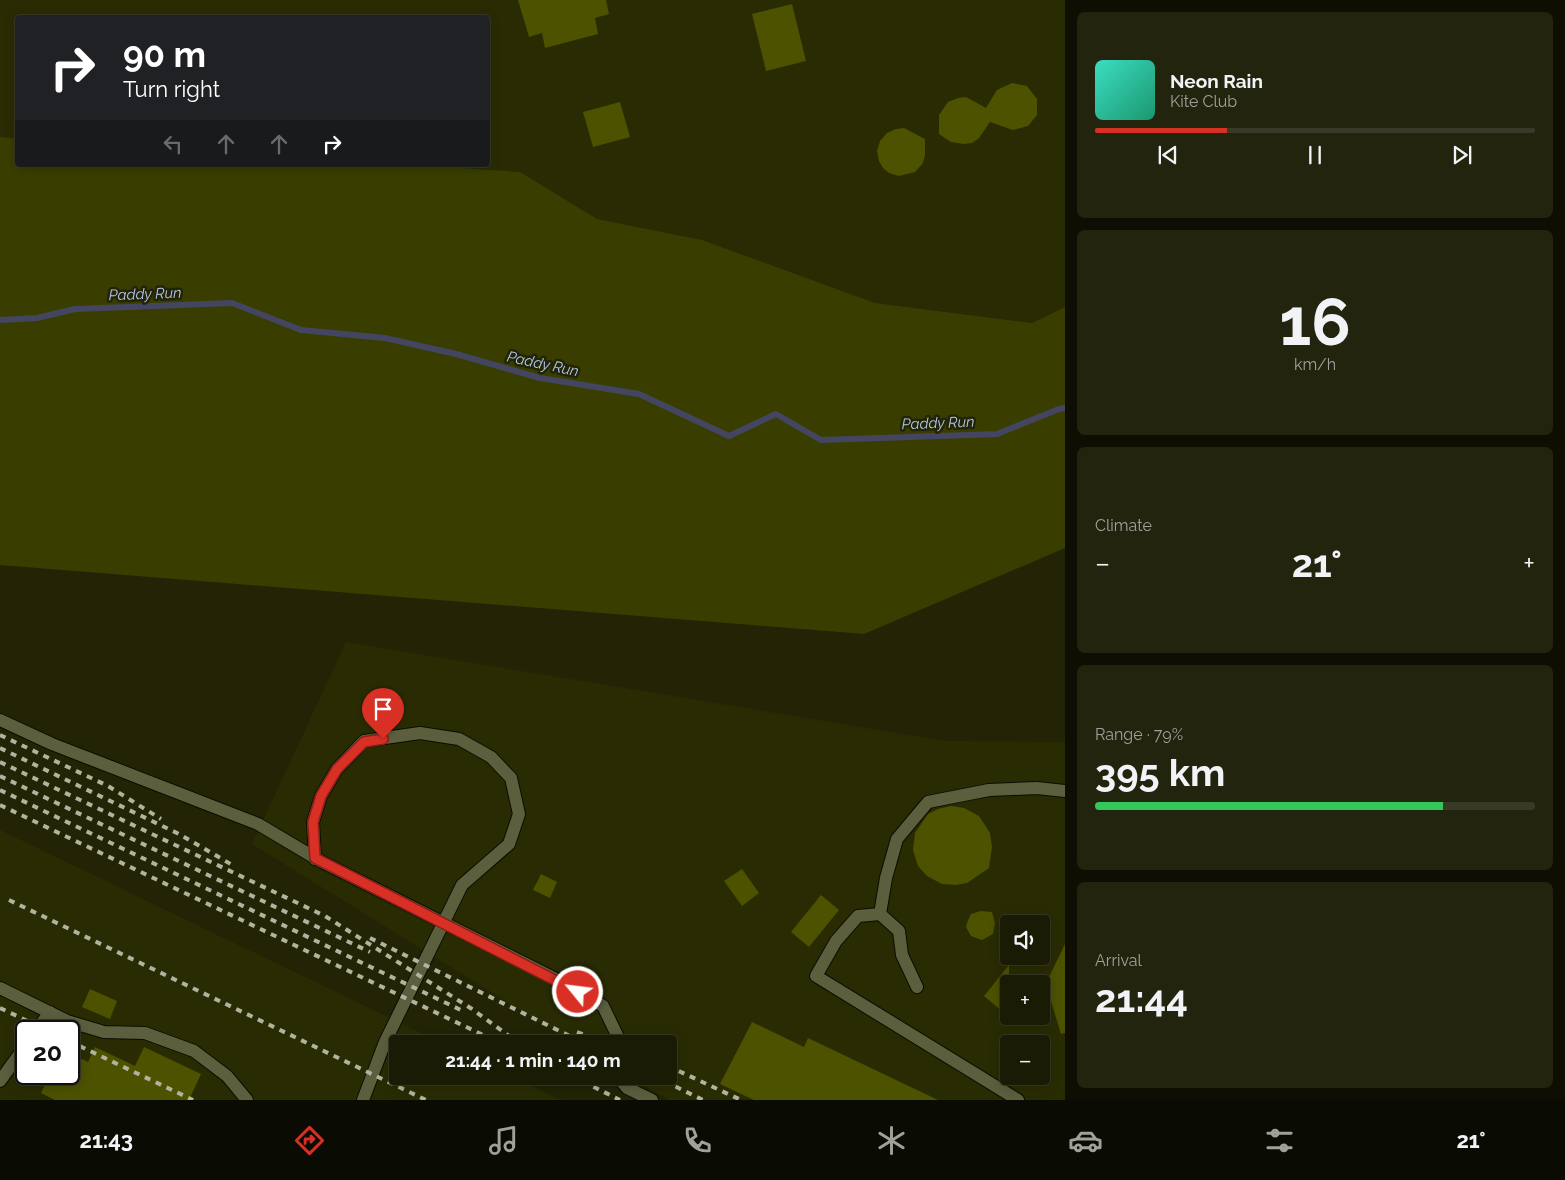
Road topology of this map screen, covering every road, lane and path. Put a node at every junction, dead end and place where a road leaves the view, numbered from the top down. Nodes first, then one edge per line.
1 (0, 720) edge
2 (1065, 792) edge
3 (315, 858) junction
4 (880, 914) junction
5 (443, 922) junction
6 (917, 987) dead end
7 (0, 988) edge
8 (50, 1012) junction
9 (44, 1020) edge
10 (617, 1035) edge
11 (15, 1060) edge
12 (0, 1081) edge
13 (625, 1085) edge
14 (247, 1100) edge
15 (363, 1100) edge
16 (652, 1100) edge
17 (1018, 1100) edge

1 - 3 lane
2 - 4 lane
3 - 5 lane
3 - 5 lane
4 - 6 lane
4 - 17 lane
5 - 10 lane
5 - 15 lane
7 - 8 lane
8 - 9 lane
8 - 14 lane
11 - 12 lane
13 - 16 lane

